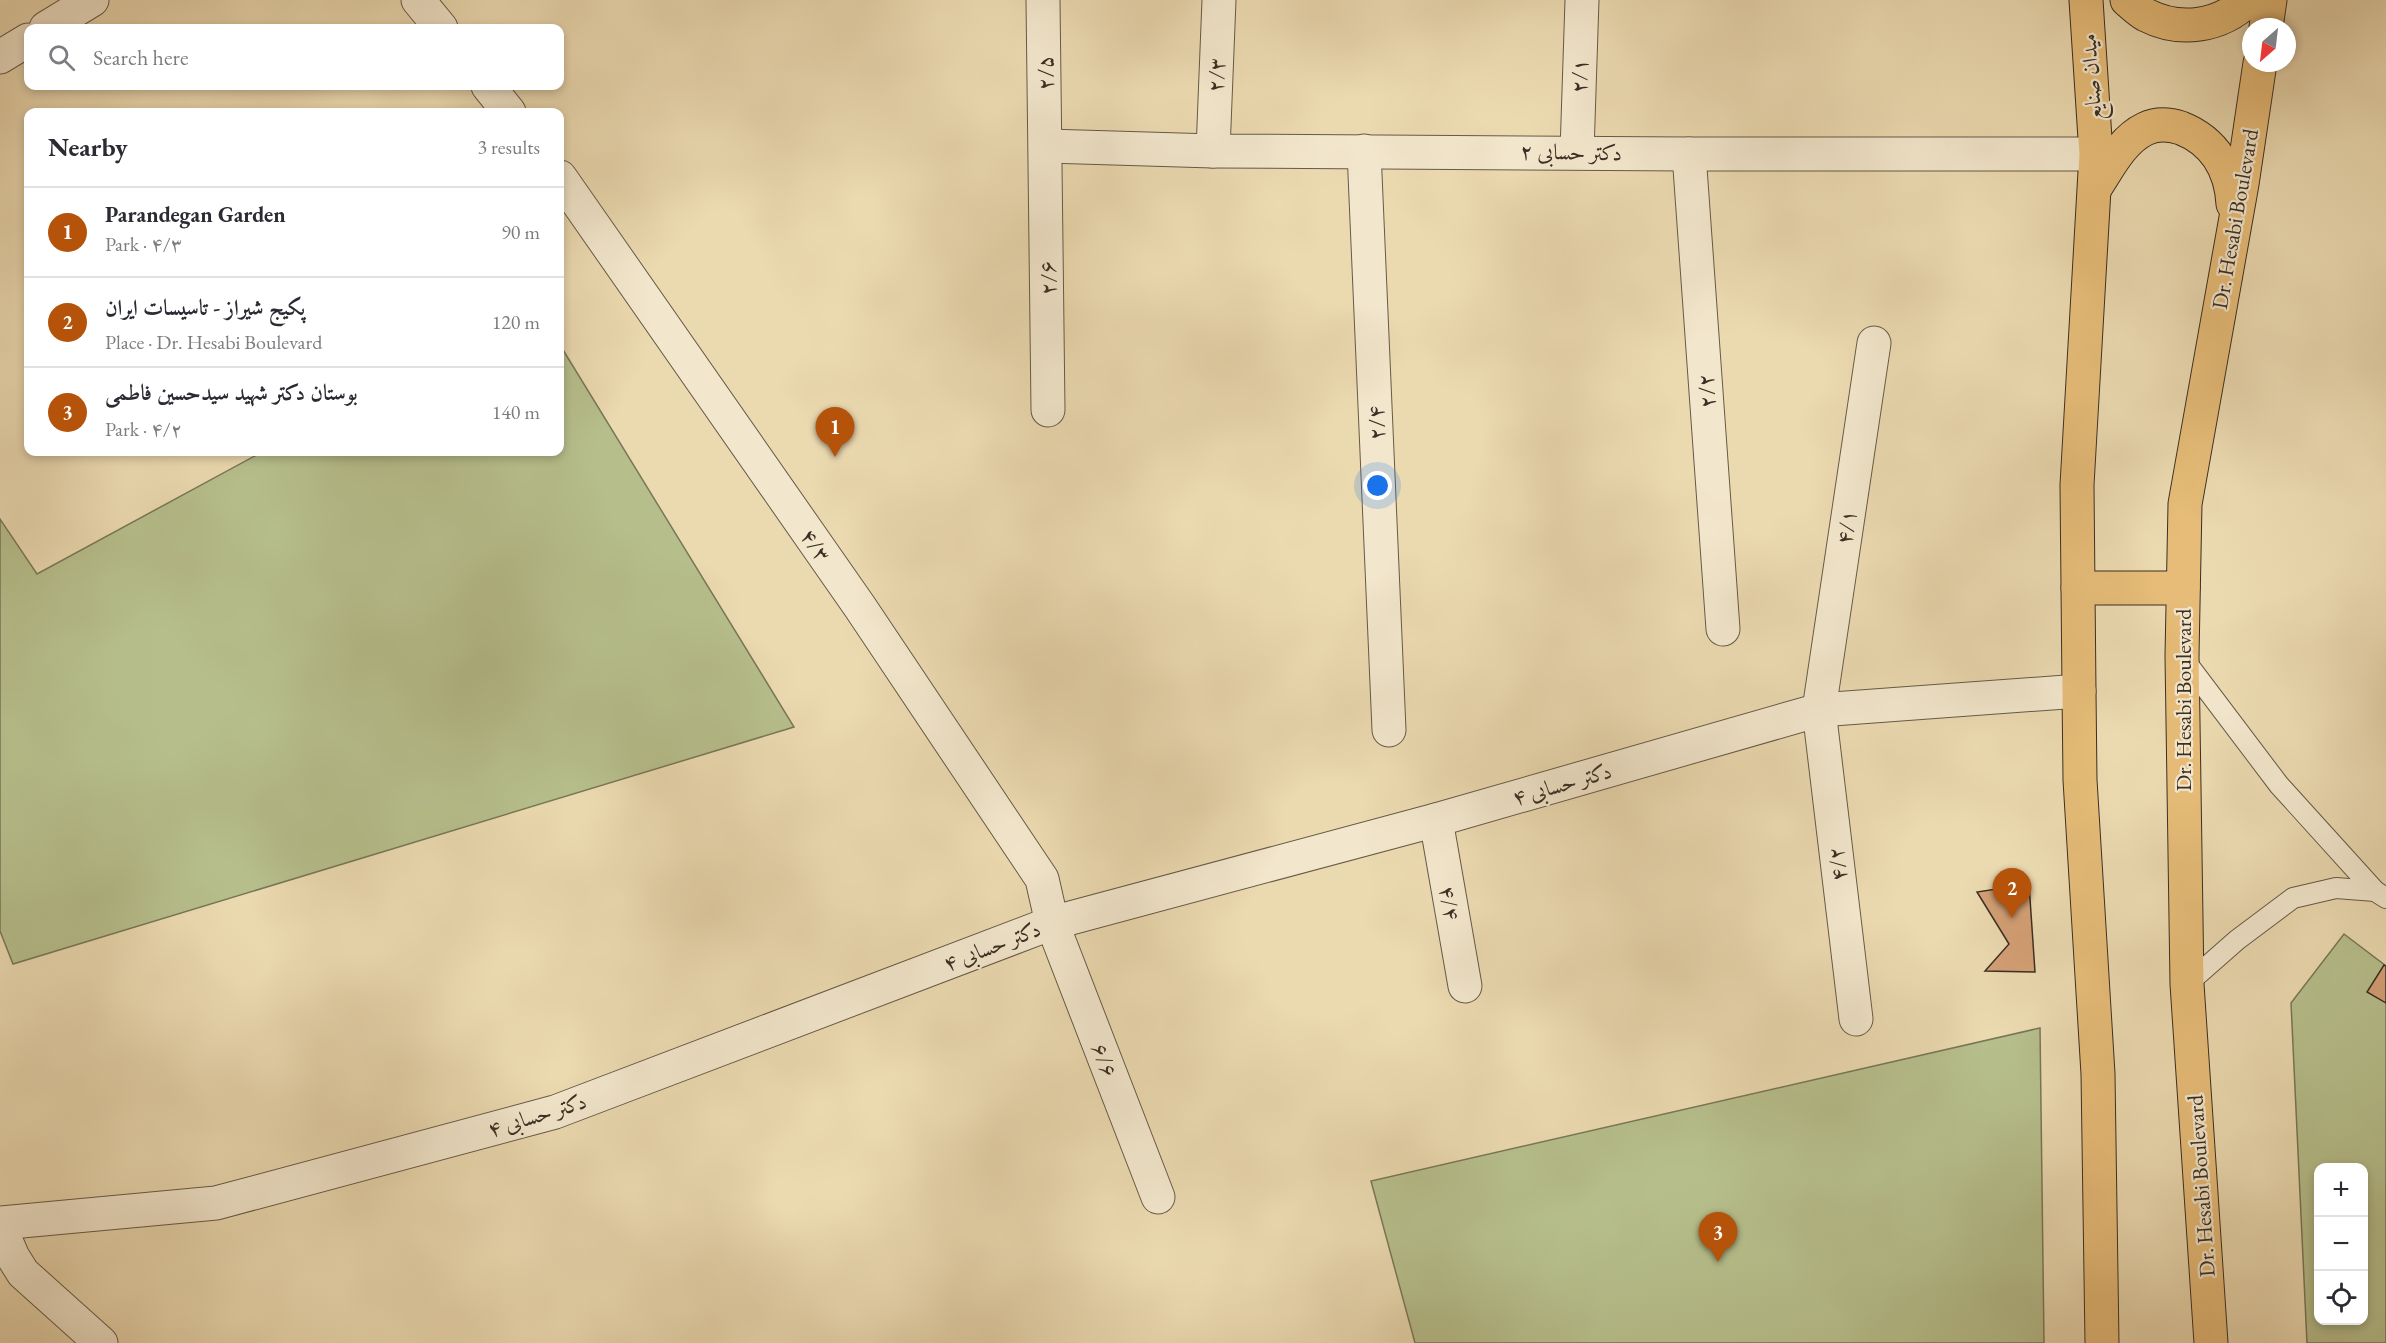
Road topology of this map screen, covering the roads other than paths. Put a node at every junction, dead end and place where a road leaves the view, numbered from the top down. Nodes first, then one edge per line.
1 (92, 0) edge
2 (418, 0) edge
3 (1043, 0) edge
4 (1219, 0) edge
5 (1582, 0) edge
6 (2086, 0) edge
7 (2127, 0) edge
8 (2248, 0) edge
9 (2270, 0) edge
10 (2267, 18) edge
11 (53, 24) edge
12 (438, 24) edge
13 (24, 42) edge
14 (0, 57) edge
15 (2259, 72) edge
16 (491, 90) edge
17 (506, 108) edge
18 (1047, 146) junction
19 (1213, 151) junction
20 (1364, 151) junction
21 (1577, 152) junction
22 (1689, 154) junction
23 (2096, 154) junction
24 (564, 183) edge
25 (2095, 188) junction
26 (2234, 226) junction
27 (1874, 343) dead end
28 (1048, 410) dead end
29 (2078, 588) junction
30 (2183, 588) junction
31 (1723, 629) dead end
32 (2181, 656) junction
33 (2079, 692) junction
34 (1819, 710) junction
35 (1389, 730) dead end
36 (1436, 820) junction
37 (2380, 895) edge
38 (1052, 923) junction
39 (2187, 984) junction
40 (1465, 986) dead end
41 (1856, 1019) dead end
42 (1158, 1197) dead end
43 (0, 1225) edge
44 (102, 1343) edge
45 (2102, 1343) edge
46 (2211, 1343) edge

1 - 11 street
2 - 12 street
3 - 18 street, ۲/۵
4 - 19 street, ۲/۳
5 - 21 street, ۲/۱
6 - 23 main road, میدان صنایع
7 - 8 main road
9 - 10 main road
13 - 14 street
15 - 26 main road, Dr. Hesabi Boulevard
16 - 17 street
18 - 19 street, دکتر حسابی ۲
18 - 28 street, ۲/۶
19 - 20 street, دکتر حسابی ۲
20 - 21 street, دکتر حسابی ۲
20 - 35 street, ۲/۴
21 - 22 street, دکتر حسابی ۲
22 - 23 street, دکتر حسابی ۲
22 - 31 street, ۲/۲
23 - 25 main road
24 - 38 street, ۴/۳
25 - 26 main road
25 - 29 main road
26 - 30 main road, Dr. Hesabi Boulevard
27 - 34 street, ۴/۱
29 - 30 main road
29 - 33 main road
30 - 32 main road, Dr. Hesabi Boulevard
32 - 37 lane
32 - 39 main road, Dr. Hesabi Boulevard
33 - 34 street, دکتر حسابی ۴
33 - 45 main road
34 - 36 street, دکتر حسابی ۴
34 - 41 street, ۴/۲
36 - 38 street, دکتر حسابی ۴
36 - 40 street, ۴/۴
37 - 39 lane
38 - 42 street, ۶/۶
38 - 43 street, ۴ دکتر حسابی
39 - 46 main road, Dr. Hesabi Boulevard
43 - 44 street

